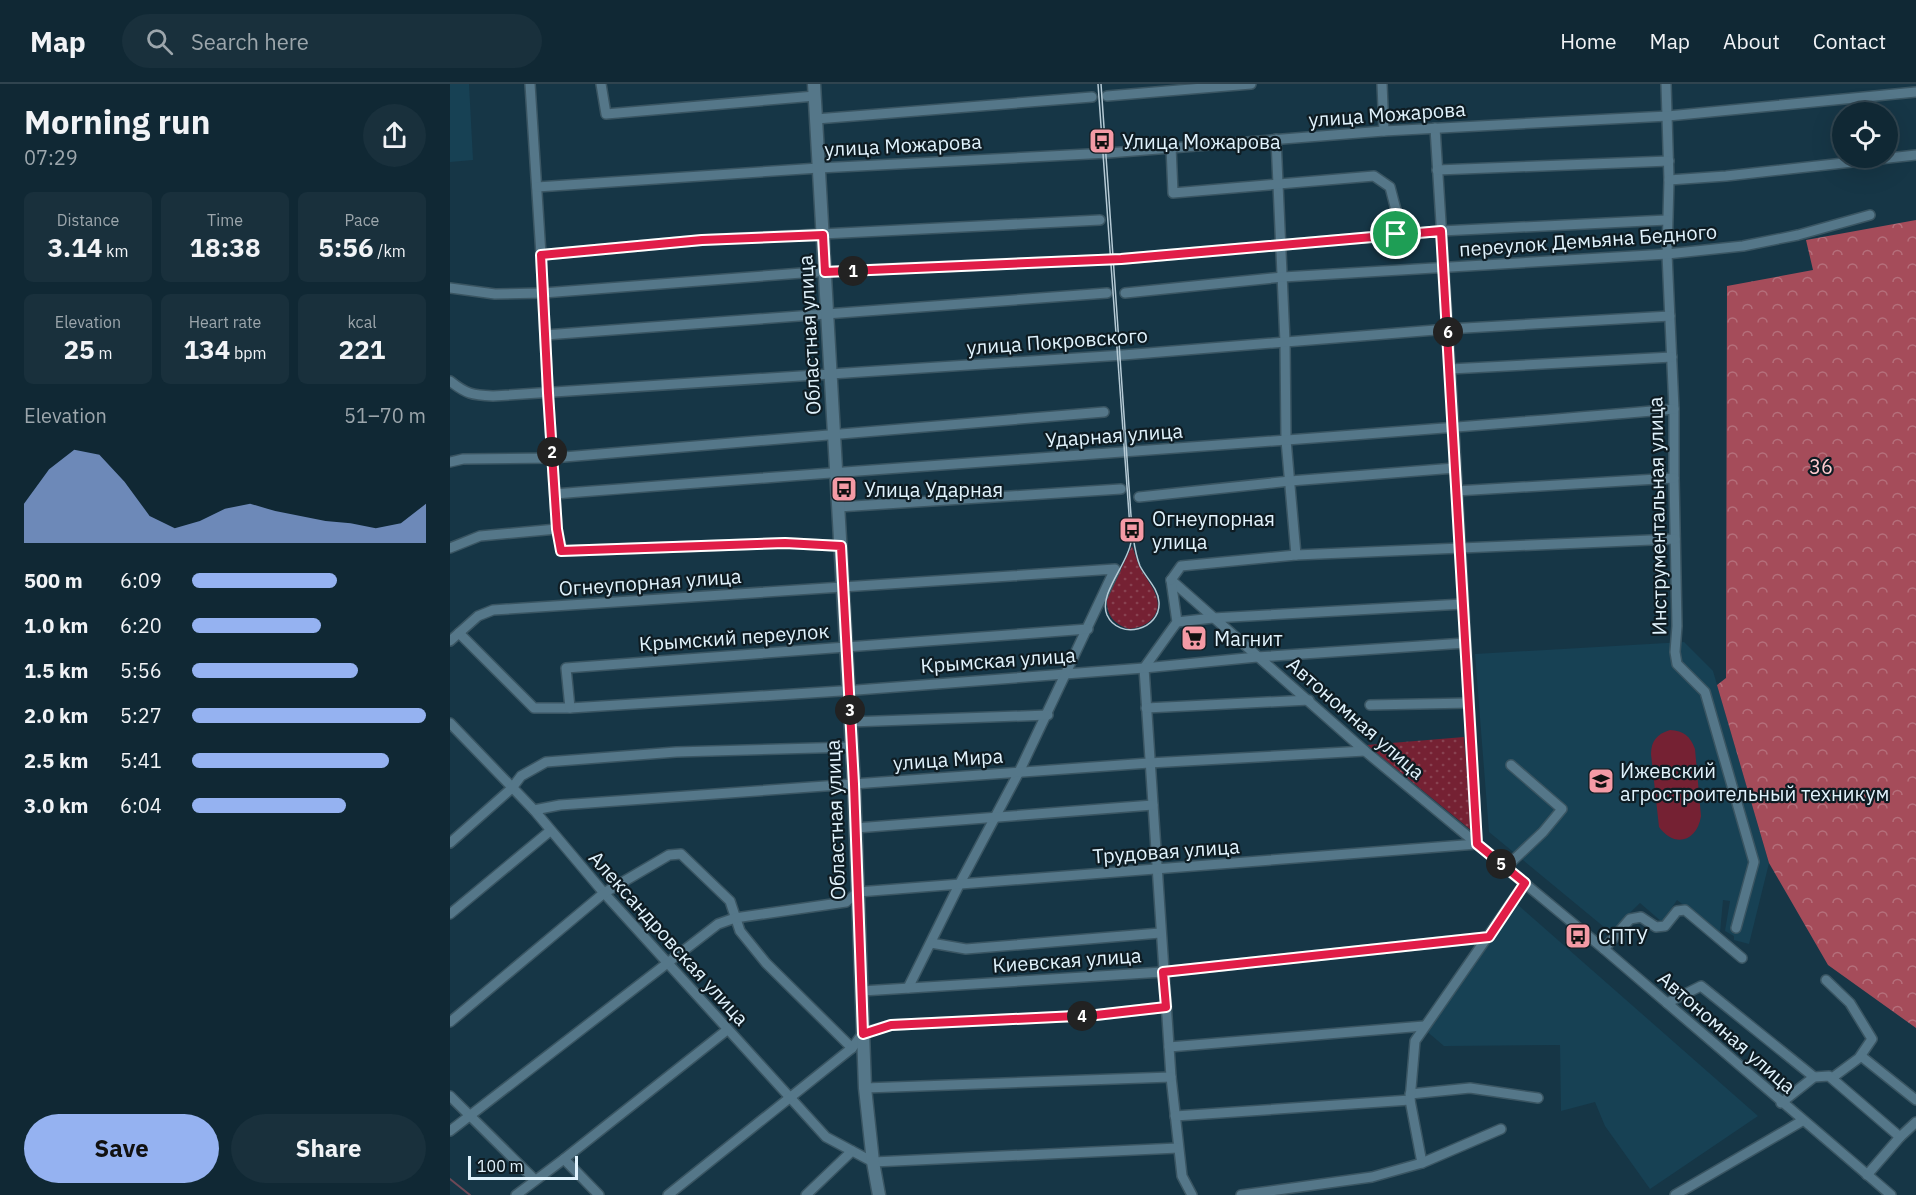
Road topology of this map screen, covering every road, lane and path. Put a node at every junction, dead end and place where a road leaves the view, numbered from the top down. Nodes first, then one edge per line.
1 (530, 84) edge
2 (601, 84) edge
3 (1251, 84) edge
4 (1382, 84) edge
5 (1666, 84) edge
6 (814, 90) edge
7 (1916, 92) edge
8 (1107, 96) dead end
9 (1092, 97) dead end
10 (1668, 116) junction
11 (816, 119) junction
12 (1435, 128) junction
13 (1384, 131) junction
14 (1276, 139) junction
15 (1172, 147) junction
16 (1916, 155) edge
17 (1669, 161) junction
18 (819, 168) junction
19 (1437, 170) junction
20 (1669, 180) junction
21 (1279, 184) junction
22 (537, 187) junction
23 (1870, 215) dead end
24 (1100, 220) dead end
25 (1666, 220) junction
26 (1441, 231) junction
27 (1396, 234) junction
28 (823, 235) junction
29 (1280, 244) junction
30 (1667, 254) junction
31 (541, 255) junction
32 (1444, 268) junction
33 (825, 272) junction
34 (1282, 277) junction
35 (450, 288) edge
36 (1107, 292) dead end
37 (543, 293) junction
38 (1125, 293) dead end
39 (827, 313) junction
40 (1670, 316) junction
41 (1448, 329) junction
42 (545, 335) junction
43 (1285, 342) junction
44 (1672, 357) junction
45 (1450, 369) junction
46 (831, 373) junction
47 (450, 381) edge
48 (548, 393) junction
49 (1674, 409) junction
50 (1104, 412) dead end
51 (1454, 429) junction
52 (834, 434) junction
53 (1286, 440) junction
54 (552, 458) junction
55 (450, 462) edge
56 (1455, 468) junction
57 (837, 471) junction
58 (1674, 478) junction
59 (1290, 481) junction
60 (1121, 489) dead end
61 (1456, 491) junction
62 (555, 494) junction
63 (1139, 497) dead end
64 (838, 507) junction
65 (557, 529) junction
66 (1675, 539) junction
67 (841, 546) junction
68 (450, 548) edge
69 (1460, 549) junction
70 (1296, 555) junction
71 (1171, 580) junction
72 (842, 587) junction
73 (1463, 604) junction
74 (1212, 618) junction
75 (1177, 622) junction
76 (1088, 629) junction
77 (459, 633) junction
78 (450, 640) edge
79 (1465, 643) junction
80 (847, 647) junction
81 (1257, 657) junction
82 (1144, 668) junction
83 (1067, 673) junction
84 (849, 690) junction
85 (1309, 700) junction
86 (1469, 703) junction
87 (1370, 705) dead end
88 (570, 708) junction
89 (1146, 708) junction
90 (1047, 715) junction
91 (850, 722) junction
92 (451, 725) edge
93 (852, 747) junction
94 (1365, 750) junction
95 (1149, 763) junction
96 (1511, 765) dead end
97 (1019, 772) junction
98 (854, 784) junction
99 (512, 788) junction
100 (1153, 805) junction
101 (534, 810) junction
102 (994, 818) junction
103 (856, 828) junction
104 (550, 831) junction
105 (450, 843) edge
106 (1477, 844) junction
107 (1506, 867) junction
108 (1158, 870) junction
109 (1525, 883) junction
110 (959, 885) junction
111 (858, 892) junction
112 (604, 893) junction
113 (450, 914) edge
114 (735, 918) junction
115 (1736, 928) dead end
116 (1160, 933) junction
117 (1489, 937) junction
118 (931, 943) junction
119 (1604, 949) junction
120 (1742, 958) dead end
121 (667, 964) junction
122 (1163, 972) junction
123 (1826, 980) dead end
124 (908, 988) junction
125 (862, 991) junction
126 (1667, 1003) junction
127 (1166, 1007) junction
128 (450, 1022) edge
129 (1424, 1026) junction
130 (727, 1030) junction
131 (863, 1034) junction
132 (1169, 1047) junction
133 (852, 1048) junction
134 (1861, 1056) junction
135 (1171, 1077) junction
136 (1814, 1077) junction
137 (1832, 1078) junction
138 (865, 1088) junction
139 (450, 1096) edge
140 (1410, 1097) junction
141 (1538, 1098) dead end
142 (790, 1099) junction
143 (1916, 1100) edge
144 (1781, 1103) junction
145 (470, 1116) junction
146 (1175, 1116) junction
147 (1802, 1121) junction
148 (1916, 1122) edge
149 (1501, 1129) dead end
150 (450, 1131) edge
151 (1900, 1137) junction
152 (1178, 1148) junction
153 (852, 1151) junction
154 (564, 1159) junction
155 (873, 1162) junction
156 (1422, 1163) junction
157 (1867, 1175) junction
158 (535, 1180) junction
159 (516, 1195) edge
160 (599, 1195) edge
161 (668, 1195) edge
162 (806, 1195) edge
163 (879, 1195) edge
164 (1192, 1195) edge
165 (1241, 1195) edge
166 (1675, 1195) edge
167 (1891, 1195) edge

1 - 22 street
2 - 6 street
3 - 8 street
4 - 13 street
5 - 10 street, Инструментальная улица
6 - 11 main road, Областная улица
7 - 10 street, улица Можарова
9 - 11 street
10 - 12 street, улица Можарова
10 - 17 street, Инструментальная улица
11 - 18 main road, Областная улица
12 - 13 street, улица Можарова
12 - 19 street
13 - 14 street, улица Можарова
14 - 15 street, улица Можарова
14 - 21 street
15 - 18 street, улица Можарова
15 - 21 street
16 - 20 street
17 - 19 street
17 - 20 street, Инструментальная улица
18 - 22 street, улица Можарова
18 - 28 main road, Областная улица
19 - 26 street
20 - 25 street, Инструментальная улица
21 - 27 street
21 - 29 street
22 - 31 street
23 - 30 street, переулок Демьяна Бедного
24 - 28 street
25 - 26 street
25 - 30 street, Инструментальная улица
26 - 27 street
26 - 32 street
27 - 29 street
28 - 31 street
28 - 33 main road, Областная улица
29 - 33 street
29 - 34 street
30 - 32 street, переулок Демьяна Бедного
30 - 40 street, Инструментальная улица
31 - 37 street
32 - 34 street, переулок Демьяна Бедного
32 - 41 street
33 - 37 street
33 - 39 main road, Областная улица
34 - 38 street, переулок Демьяна Бедного
34 - 43 street
35 - 37 street
36 - 39 street
37 - 42 street
39 - 42 street
39 - 46 main road, Областная улица
40 - 41 street, улица Покровского
40 - 44 street, Инструментальная улица
41 - 43 street, улица Покровского
41 - 45 street
42 - 48 street
43 - 46 street, улица Покровского
43 - 53 street
44 - 45 street
44 - 49 street, Инструментальная улица
45 - 51 street
46 - 48 street, улица Покровского
46 - 52 main road, Областная улица
47 - 48 street, улица Покровского
48 - 54 street
49 - 51 street, Ударная улица
49 - 58 street, Инструментальная улица
50 - 52 street
51 - 53 street, Ударная улица
51 - 56 street
52 - 54 street
52 - 57 main road, Областная улица
53 - 57 street, Ударная улица
53 - 59 street
54 - 55 street
54 - 62 street
56 - 59 street
56 - 61 street
57 - 62 street, Ударная улица
57 - 64 main road, Областная улица
58 - 61 street
58 - 66 street, Инструментальная улица
59 - 63 street
59 - 70 street
60 - 64 street
61 - 69 street
62 - 65 street
64 - 67 main road, Областная улица
65 - 67 street
65 - 68 street
66 - 69 street
66 - 115 street, Инструментальная улица
67 - 72 main road, Областная улица
69 - 70 street
69 - 73 street
70 - 71 street
71 - 74 street, Автономная улица
71 - 75 street
72 - 76 street, Огнеупорная улица
72 - 77 street, Огнеупорная улица
72 - 80 main road, Областная улица
73 - 74 street
73 - 79 street
74 - 75 street
74 - 81 street, Автономная улица
75 - 82 street
76 - 80 street, Крымский переулок
76 - 83 street
77 - 78 street, Огнеупорная улица
77 - 88 street, Крымская улица
79 - 81 street, Крымская улица
79 - 86 street
80 - 84 main road, Областная улица
80 - 88 street, Крымский переулок
81 - 82 street, Крымская улица
81 - 85 street, Автономная улица
82 - 83 street, Крымская улица
82 - 89 street
83 - 84 street, Крымская улица
83 - 90 street
84 - 88 street, Крымская улица
84 - 91 main road, Областная улица
85 - 89 street
85 - 94 street, Автономная улица
86 - 87 street
86 - 106 street
89 - 95 street
90 - 91 street
90 - 97 street
91 - 93 main road, Областная улица
92 - 99 street, Александровская улица
93 - 98 main road, Областная улица
93 - 99 street
94 - 95 street, улица Мира
94 - 106 street, Автономная улица
95 - 97 street, улица Мира
95 - 100 street
96 - 107 street
97 - 98 street, улица Мира
97 - 102 street
98 - 101 street, улица Мира
98 - 103 main road, Областная улица
99 - 101 street, Александровская улица
99 - 105 street
100 - 102 street
100 - 108 street
101 - 104 street, Александровская улица
102 - 103 street
102 - 110 street
103 - 111 main road, Областная улица
104 - 112 street, Александровская улица
104 - 113 street
106 - 107 street, Автономная улица
106 - 108 street, Трудовая улица
107 - 109 street, Автономная улица
108 - 110 street, Трудовая улица
108 - 116 street
109 - 117 street
109 - 119 street, Автономная улица
110 - 111 street, Трудовая улица
110 - 118 street
111 - 114 street
111 - 125 main road, Областная улица
112 - 114 street
112 - 121 street, Александровская улица
112 - 128 street
114 - 121 street
114 - 133 street
116 - 118 street
116 - 122 street
117 - 122 street, Киевская улица
117 - 129 street
118 - 124 street
119 - 120 street
119 - 126 street, Автономная улица
121 - 130 street, Александровская улица
121 - 145 street
122 - 124 street, Киевская улица
122 - 127 street
123 - 134 street
124 - 125 street, Киевская улица
125 - 131 main road, Областная улица
126 - 136 street
126 - 144 street, Автономная улица
127 - 131 street
127 - 132 street
129 - 132 street
129 - 140 street
130 - 142 street, Александровская улица
130 - 154 street
131 - 133 street
131 - 138 main road, Областная улица
132 - 135 street
133 - 142 street
134 - 137 street
134 - 143 street
135 - 138 street
135 - 146 street
136 - 137 street
136 - 144 street
137 - 151 street
138 - 155 main road, Областная улица
139 - 145 street
140 - 141 street
140 - 146 street
140 - 156 street
142 - 153 street, Александровская улица
142 - 161 street
144 - 147 street, Автономная улица
145 - 150 street
145 - 158 street
146 - 152 street
147 - 157 street, Автономная улица
147 - 166 street
148 - 151 street
149 - 156 street
151 - 157 street
152 - 155 street
152 - 164 street
153 - 155 street, Александровская улица
153 - 162 street
154 - 158 street
154 - 160 street
155 - 163 main road, Областная улица
156 - 165 street
157 - 167 street, Автономная улица
158 - 159 street

